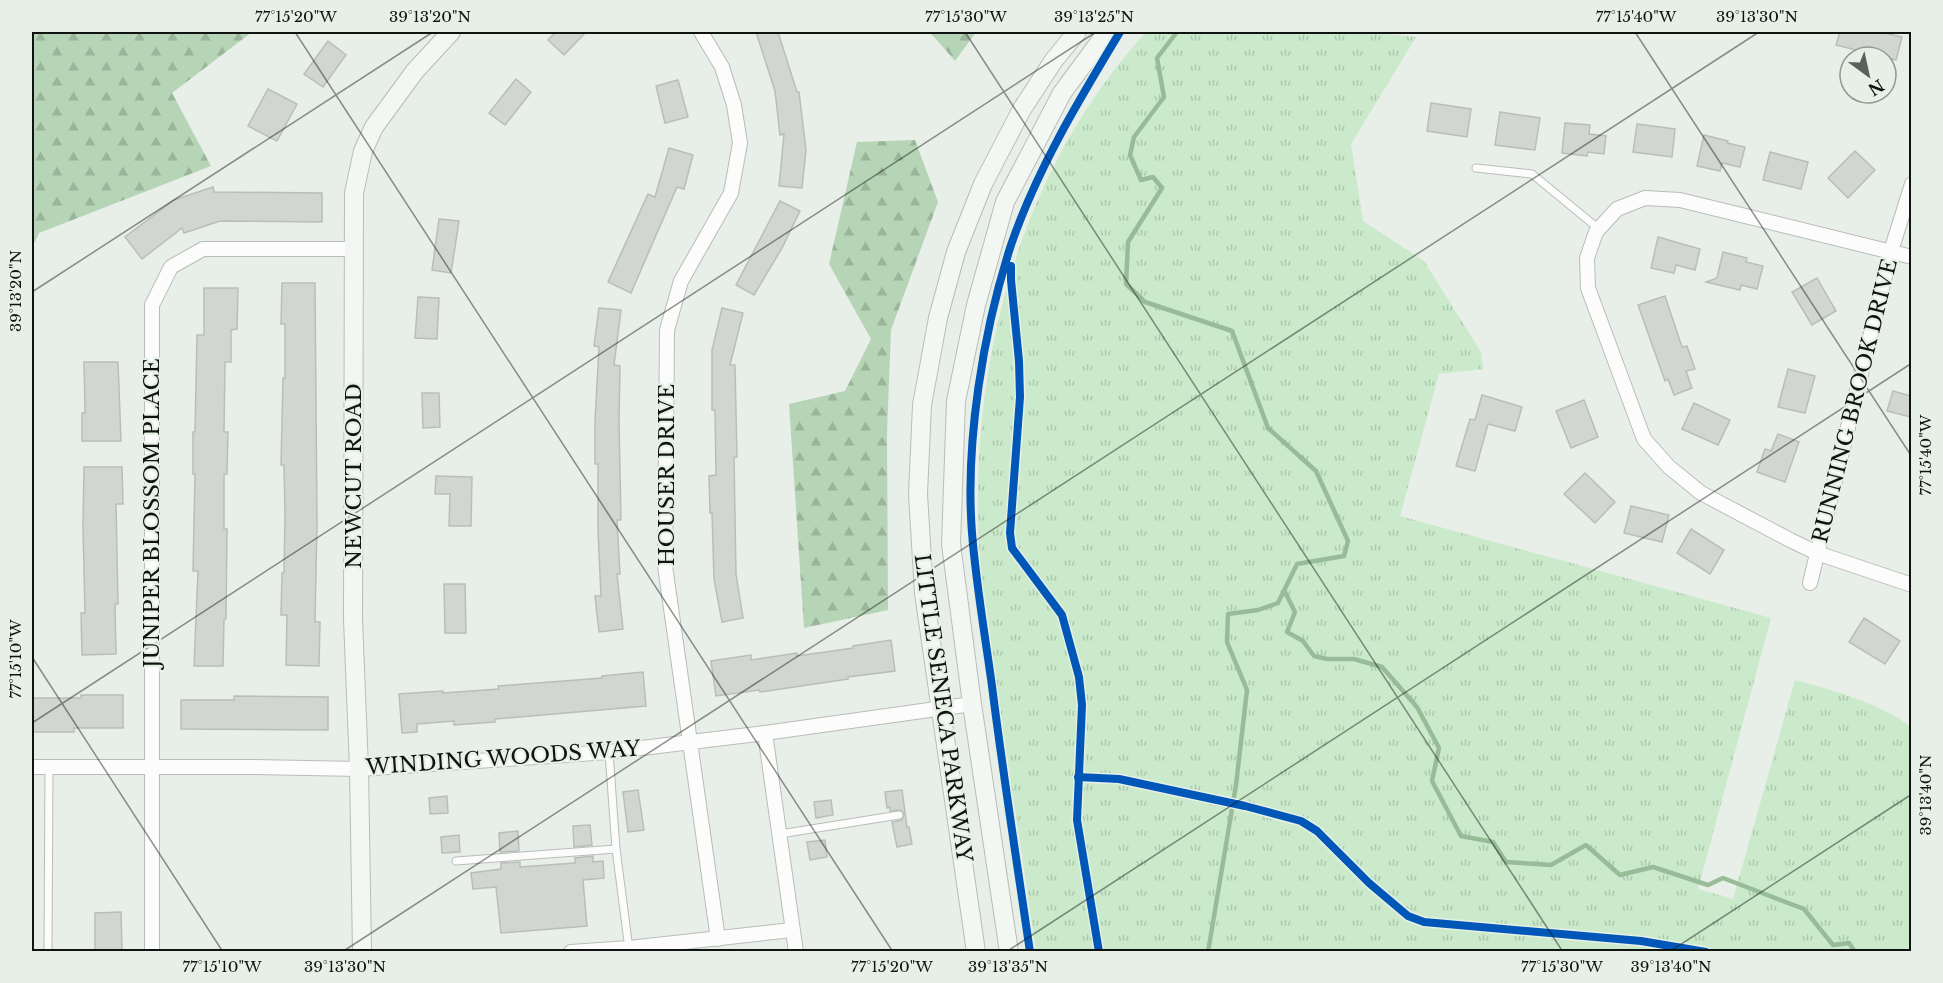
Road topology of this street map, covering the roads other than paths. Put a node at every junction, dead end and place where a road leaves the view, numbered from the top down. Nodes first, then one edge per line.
1 (451, 32) edge
2 (701, 32) edge
3 (1077, 32) edge
4 (1107, 32) edge
5 (1476, 168) dead end
6 (1911, 184) edge
7 (1599, 229) junction
8 (355, 249) junction
9 (1891, 251) junction
10 (1911, 257) edge
11 (1817, 553) junction
12 (1810, 583) dead end
13 (1911, 585) edge
14 (972, 704) junction
15 (940, 708) junction
16 (765, 734) junction
17 (689, 742) junction
18 (609, 752) junction
19 (152, 766) junction
20 (49, 767) junction
21 (32, 768) edge
22 (359, 769) junction
23 (899, 815) dead end
24 (780, 834) junction
25 (616, 849) junction
26 (456, 861) dead end
27 (792, 930) junction
28 (718, 939) junction
29 (629, 950) edge
30 (48, 951) edge
31 (152, 951) edge
32 (362, 951) edge
33 (571, 951) edge
34 (796, 951) edge
35 (976, 951) edge
36 (1009, 951) edge

1 - 8 main road, NEWCUT ROAD
2 - 17 street, HOUSER DRIVE
3 - 15 main road, LITTLE SENECA PARKWAY
4 - 14 main road, LITTLE SENECA PARKWAY
5 - 7 lane
6 - 9 street, RUNNING BROOK DRIVE
7 - 9 street
7 - 11 street
8 - 19 street, JUNIPER BLOSSOM PLACE
8 - 22 main road, NEWCUT ROAD
9 - 10 street
9 - 11 street, RUNNING BROOK DRIVE
11 - 12 street, RUNNING BROOK DRIVE
11 - 13 street
14 - 15 street, WINDING WOODS WAY
14 - 36 main road, LITTLE SENECA PARKWAY
15 - 16 street, WINDING WOODS WAY
15 - 35 main road, LITTLE SENECA PARKWAY
16 - 17 street, WINDING WOODS WAY
16 - 24 street
17 - 18 street, WINDING WOODS WAY
17 - 28 street, HOUSER DRIVE
18 - 22 street, WINDING WOODS WAY
18 - 25 lane
19 - 20 street, WINDING WOODS WAY
19 - 22 street, WINDING WOODS WAY
19 - 31 street, JUNIPER BLOSSOM PLACE
20 - 21 street, WINDING WOODS WAY
20 - 30 lane
22 - 32 main road, NEWCUT ROAD
23 - 24 lane
24 - 27 street
25 - 26 lane
25 - 29 lane
27 - 28 street
27 - 34 street
28 - 29 street
29 - 33 street

